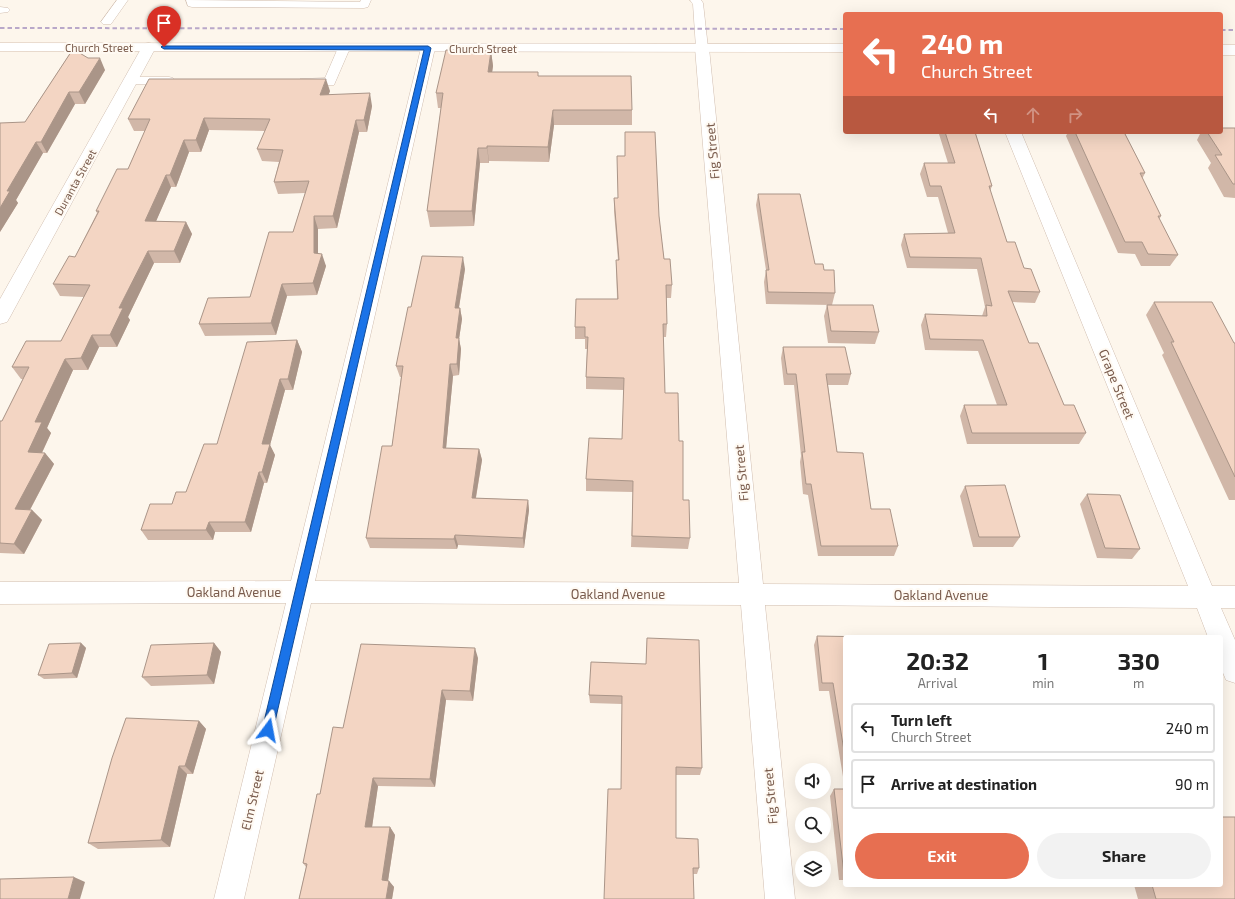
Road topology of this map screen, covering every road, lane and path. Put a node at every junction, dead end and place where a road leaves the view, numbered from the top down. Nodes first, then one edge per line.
1 (123, 0) edge
2 (191, 0) edge
3 (366, 0) edge
4 (694, 0) edge
5 (108, 22) dead end
6 (0, 47) edge
7 (149, 47) junction
8 (344, 48) junction
9 (428, 48) junction
10 (702, 48) junction
11 (843, 48) edge
12 (1223, 50) edge
13 (1235, 50) edge
14 (131, 81) junction
15 (178, 82) edge
16 (290, 82) edge
17 (1014, 134) edge
18 (0, 317) edge
19 (300, 592) junction
20 (0, 593) edge
21 (752, 594) junction
22 (1205, 597) junction
23 (1235, 597) edge
24 (1220, 635) edge
25 (1223, 642) edge
26 (1235, 671) edge
27 (229, 899) edge
28 (780, 899) edge

1 - 5 lane
2 - 3 lane
4 - 10 lane
6 - 7 street, Church Street
7 - 8 street, Church Street
7 - 14 street, Duranta Street
8 - 9 street, Church Street
8 - 16 lane
9 - 10 street, Church Street
9 - 19 street, Elm Street
10 - 11 street, Church Street
10 - 21 street, Fig Street
12 - 13 street
14 - 15 lane
14 - 18 street, Duranta Street
17 - 22 street, Grape Street
19 - 20 street, Oakland Avenue
19 - 21 street, Oakland Avenue
19 - 27 street, Elm Street
21 - 22 street, Oakland Avenue
21 - 28 street, Fig Street
22 - 23 street, Oakland Avenue
22 - 24 street, Grape Street
25 - 26 street, Grape Street

